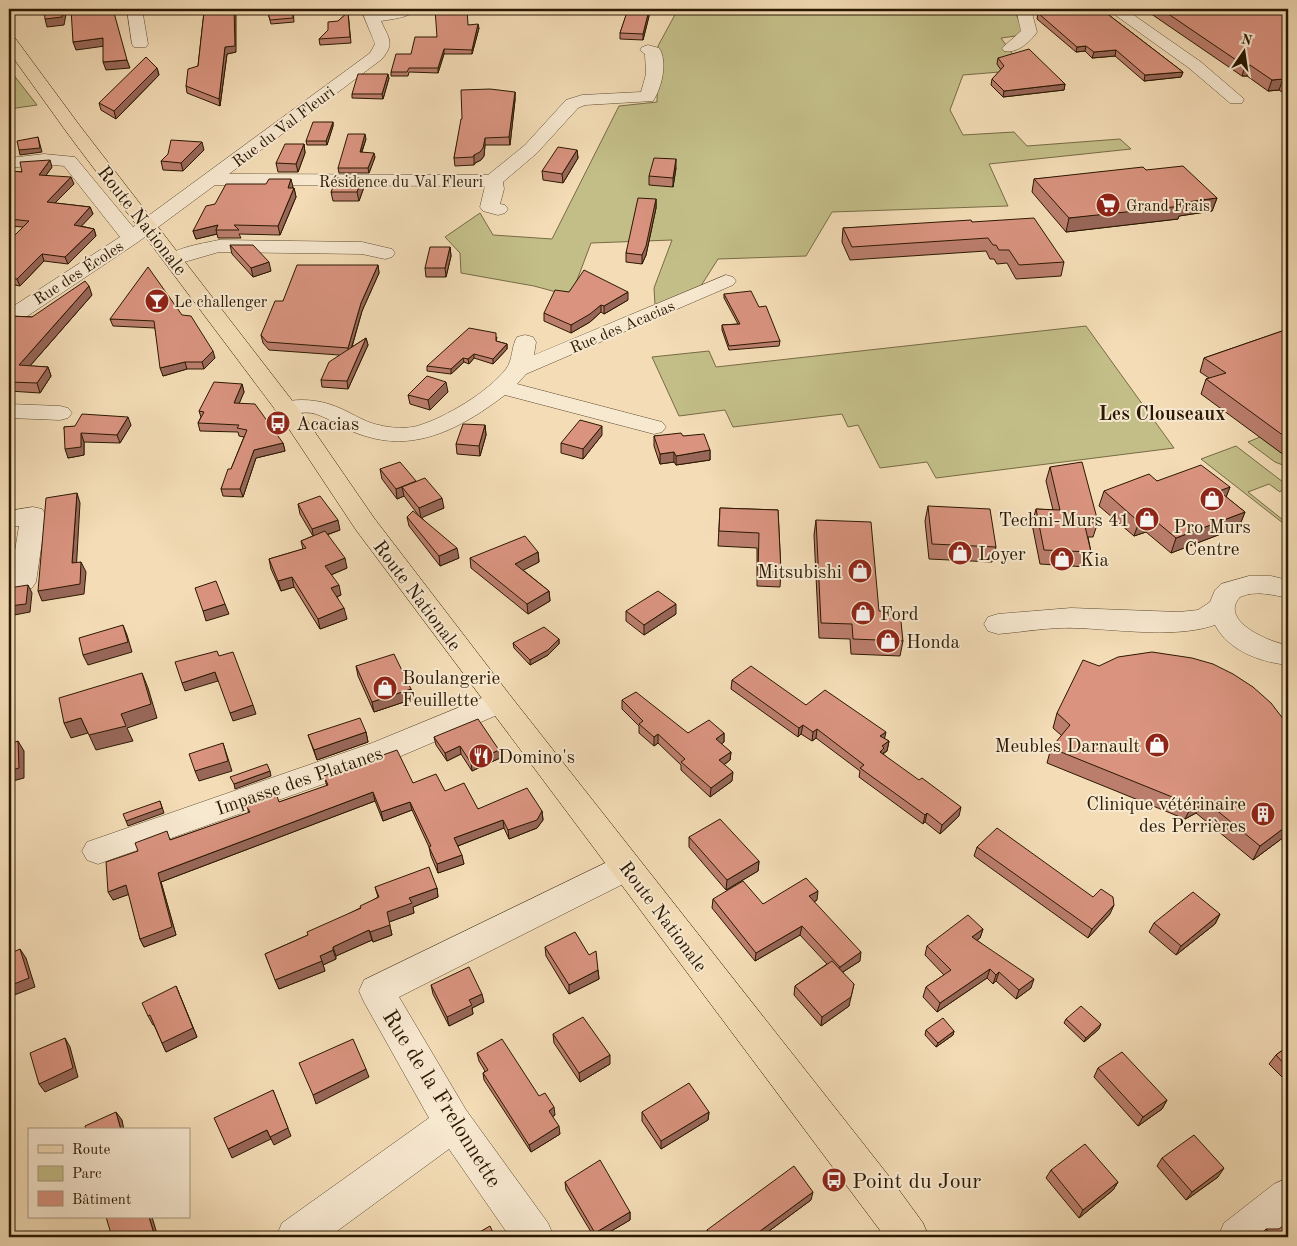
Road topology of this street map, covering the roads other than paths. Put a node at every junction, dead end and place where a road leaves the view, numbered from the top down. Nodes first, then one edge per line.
1 (134, 9) edge
2 (409, 9) edge
3 (1024, 9) edge
4 (1116, 9) edge
5 (371, 13) edge
6 (9, 41) edge
7 (140, 44) dead end
8 (1010, 48) dead end
9 (648, 50) dead end
10 (1236, 99) dead end
11 (9, 162) edge
12 (212, 179) junction
13 (493, 181) junction
14 (498, 209) dead end
15 (147, 226) junction
16 (131, 238) junction
17 (385, 253) dead end
18 (174, 259) junction
19 (726, 282) dead end
20 (9, 318) edge
21 (525, 342) dead end
22 (518, 369) junction
23 (503, 387) junction
24 (286, 408) junction
25 (9, 411) edge
26 (60, 413) dead end
27 (654, 427) dead end
28 (9, 519) edge
29 (20, 531) edge
30 (9, 584) edge
31 (1283, 584) edge
32 (1222, 606) junction
33 (1180, 622) junction
34 (998, 624) dead end
35 (1238, 635) junction
36 (1275, 652) edge
37 (1288, 674) edge
38 (499, 702) junction
39 (98, 851) dead end
40 (626, 867) junction
41 (453, 1122) junction
42 (1288, 1198) edge
43 (296, 1237) edge
44 (534, 1237) edge
45 (909, 1237) edge
46 (1238, 1237) edge

1 - 7 street
2 - 5 street
3 - 8 street
4 - 10 street
5 - 12 street, Rue du Val Fleuri
6 - 15 main road, Route Nationale
9 - 13 street, Résidence du Val Fleuri
11 - 16 street
12 - 13 street, Résidence du Val Fleuri
12 - 15 street, Rue du Val Fleuri
13 - 14 street
15 - 16 street, Rue des Écoles
15 - 18 main road, Route Nationale
16 - 20 street, Rue des Écoles
17 - 18 street
18 - 24 main road, Route Nationale
19 - 22 street, Rue des Acacias
21 - 22 street, Rue des Acacias
22 - 23 street, Rue des Acacias
23 - 24 street, Rue des Acacias
23 - 27 street
24 - 38 main road, Route Nationale
25 - 26 street
28 - 29 street
29 - 30 street
31 - 32 street
32 - 33 street
32 - 35 street
33 - 34 street
33 - 35 street
35 - 36 street
36 - 37 street
38 - 39 street, Impasse des Platanes
38 - 40 main road, Route Nationale
40 - 41 street, Rue de la Frelonnette
40 - 45 main road, Route Nationale
41 - 43 street
41 - 44 street, Rue de la Frelonnette
42 - 46 street

